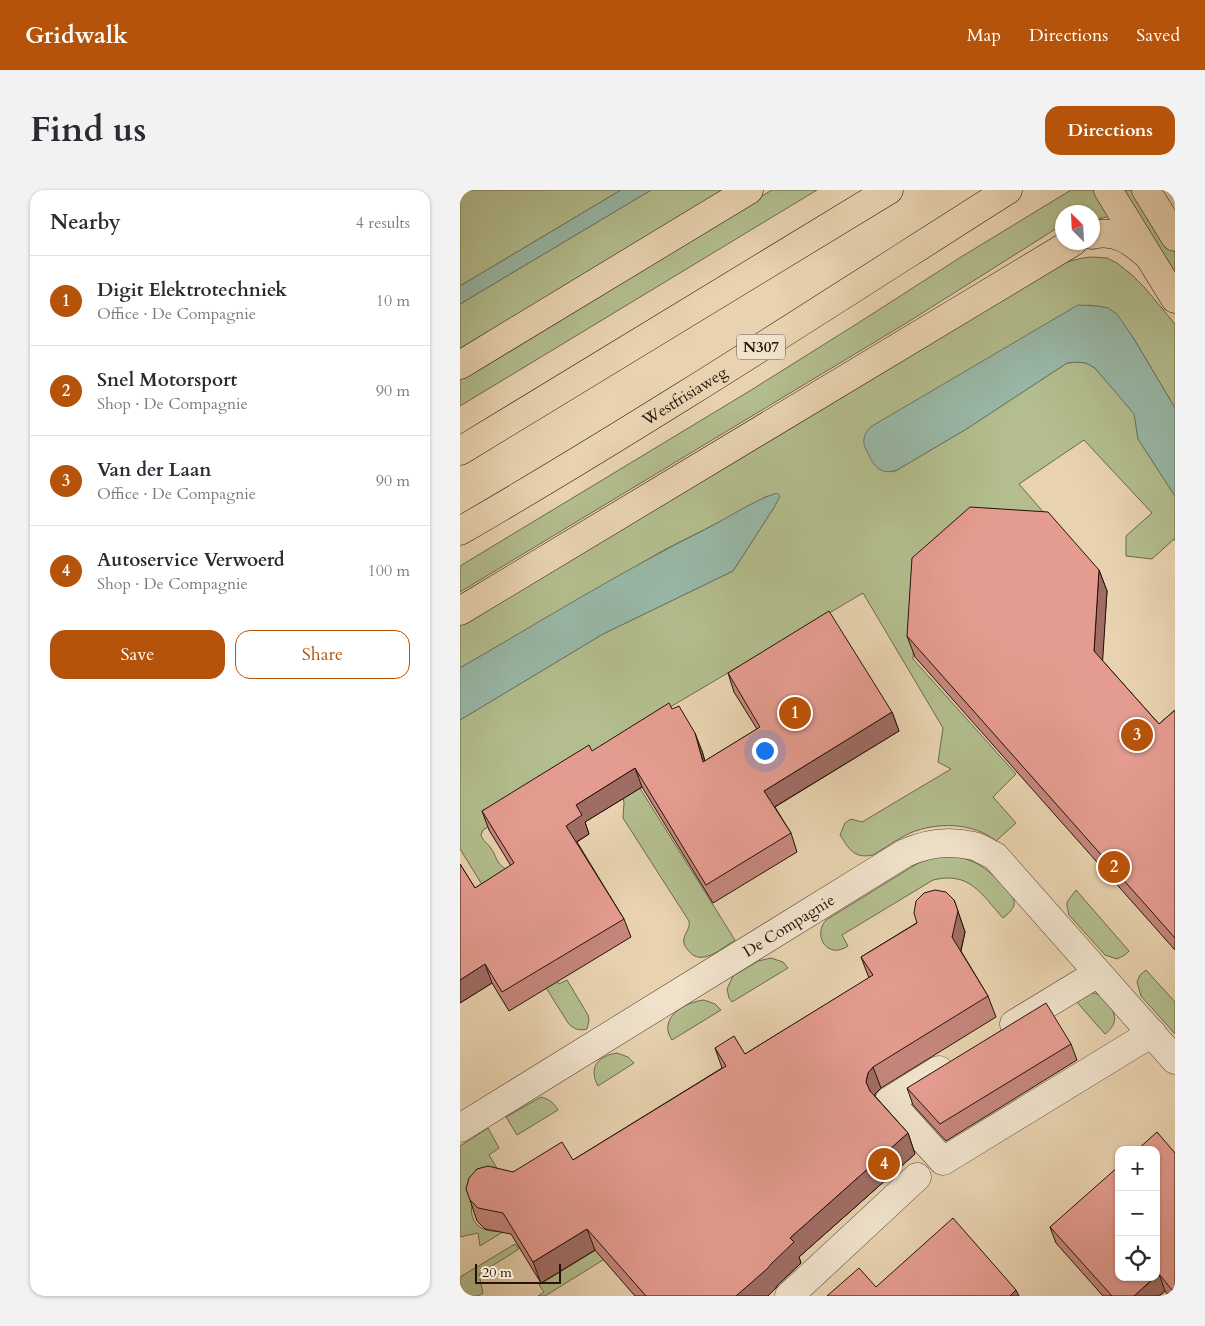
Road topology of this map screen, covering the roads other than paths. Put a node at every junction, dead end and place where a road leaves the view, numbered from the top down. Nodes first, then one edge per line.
1 (749, 190) edge
2 (889, 190) edge
3 (1008, 190) edge
4 (1108, 190) edge
5 (1146, 190) edge
6 (1100, 235) edge
7 (1175, 237) edge
8 (1060, 250) edge
9 (1148, 256) junction
10 (1175, 299) edge
11 (460, 365) edge
12 (460, 451) edge
13 (460, 531) edge
14 (460, 611) edge
15 (1098, 973) junction
16 (1152, 1033) junction
17 (990, 1039) edge
18 (956, 1060) edge
19 (1175, 1060) edge
20 (460, 1128) edge
21 (918, 1177) dead end
22 (789, 1296) edge

1 - 11 main road
2 - 12 main road
3 - 13 main road, Westfrisiaweg / N307
4 - 9 main road
5 - 7 main road
6 - 9 main road
8 - 14 main road
9 - 10 main road
15 - 16 street, De Compagnie
15 - 17 street
15 - 20 street, De Compagnie
16 - 18 street
16 - 19 street, De Compagnie
21 - 22 street

